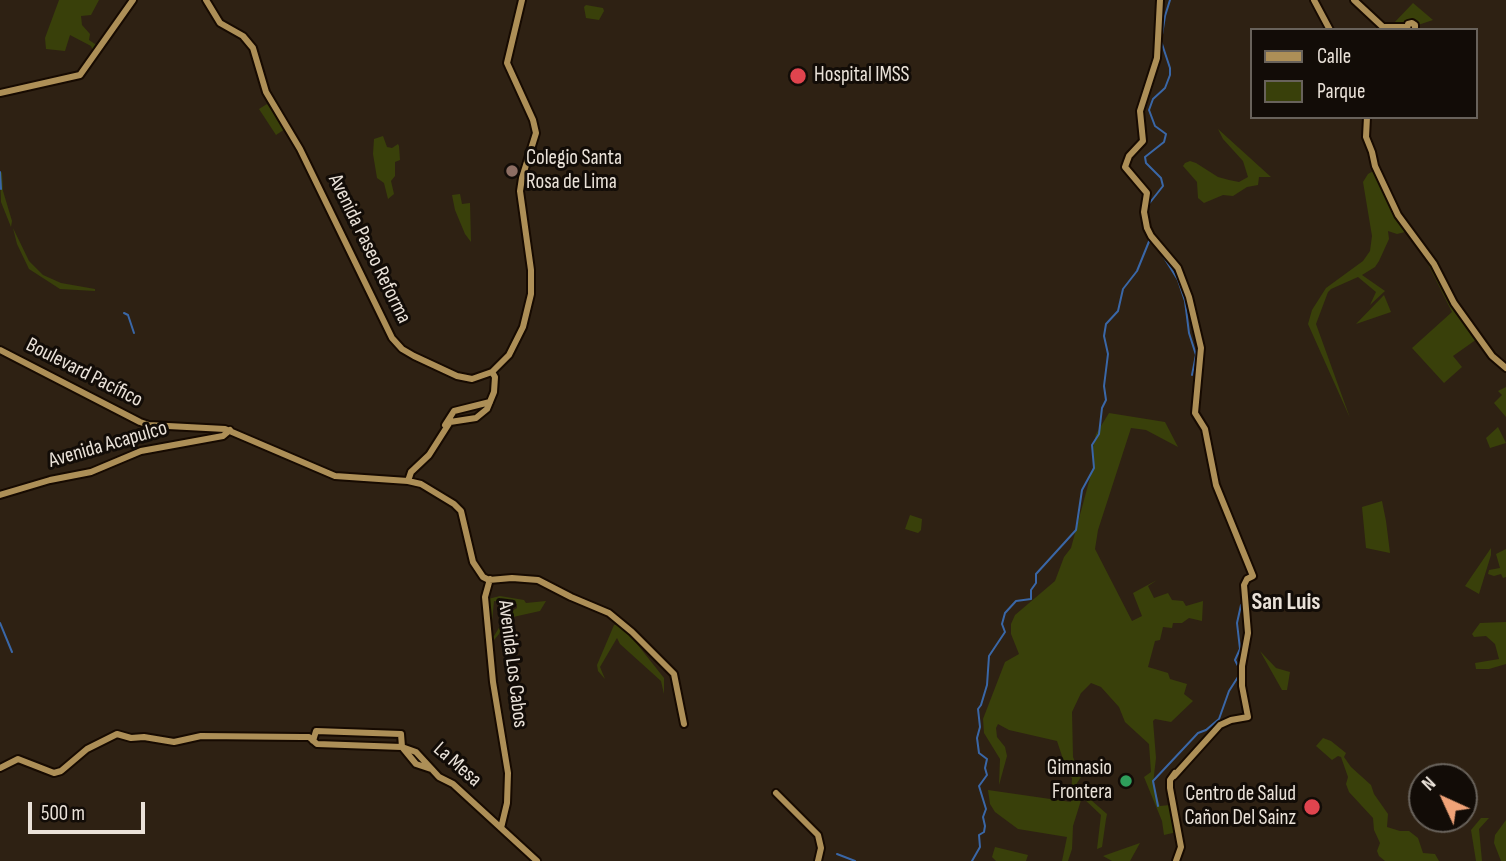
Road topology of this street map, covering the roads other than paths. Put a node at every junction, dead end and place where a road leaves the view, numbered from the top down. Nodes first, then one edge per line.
1 (132, 0) edge
2 (204, 0) edge
3 (523, 0) edge
4 (1160, 0) edge
5 (1314, 0) edge
6 (1352, 0) edge
7 (1329, 28) edge
8 (1382, 28) edge
9 (1394, 28) edge
10 (0, 93) edge
11 (1367, 119) edge
12 (0, 350) edge
13 (1506, 368) edge
14 (492, 372) junction
15 (490, 402) junction
16 (449, 421) junction
17 (230, 432) junction
18 (409, 479) junction
19 (0, 494) edge
20 (492, 579) junction
21 (684, 724) dead end
22 (313, 741) junction
23 (402, 747) junction
24 (0, 768) edge
25 (775, 794) dead end
26 (501, 828) junction
27 (537, 861) edge
28 (816, 861) edge
29 (1176, 861) edge

1 - 10 main road
2 - 14 main road, Avenida Paseo Reforma
3 - 14 main road
4 - 29 main road
5 - 7 main road
6 - 8 main road
6 - 9 main road
11 - 13 main road
12 - 17 main road, Boulevard Pacífico
14 - 15 main road
15 - 16 main road
15 - 16 main road
16 - 18 main road
17 - 18 main road, Boulevard Pacífico
17 - 19 main road, Avenida Acapulco
18 - 20 main road, Boulevard Pacífico
20 - 21 main road
20 - 26 main road, Avenida Los Cabos
22 - 23 main road, La Mesa
22 - 23 main road
22 - 24 main road, La Mesa
23 - 26 main road, La Mesa
25 - 28 main road
26 - 27 main road, La Mesa

